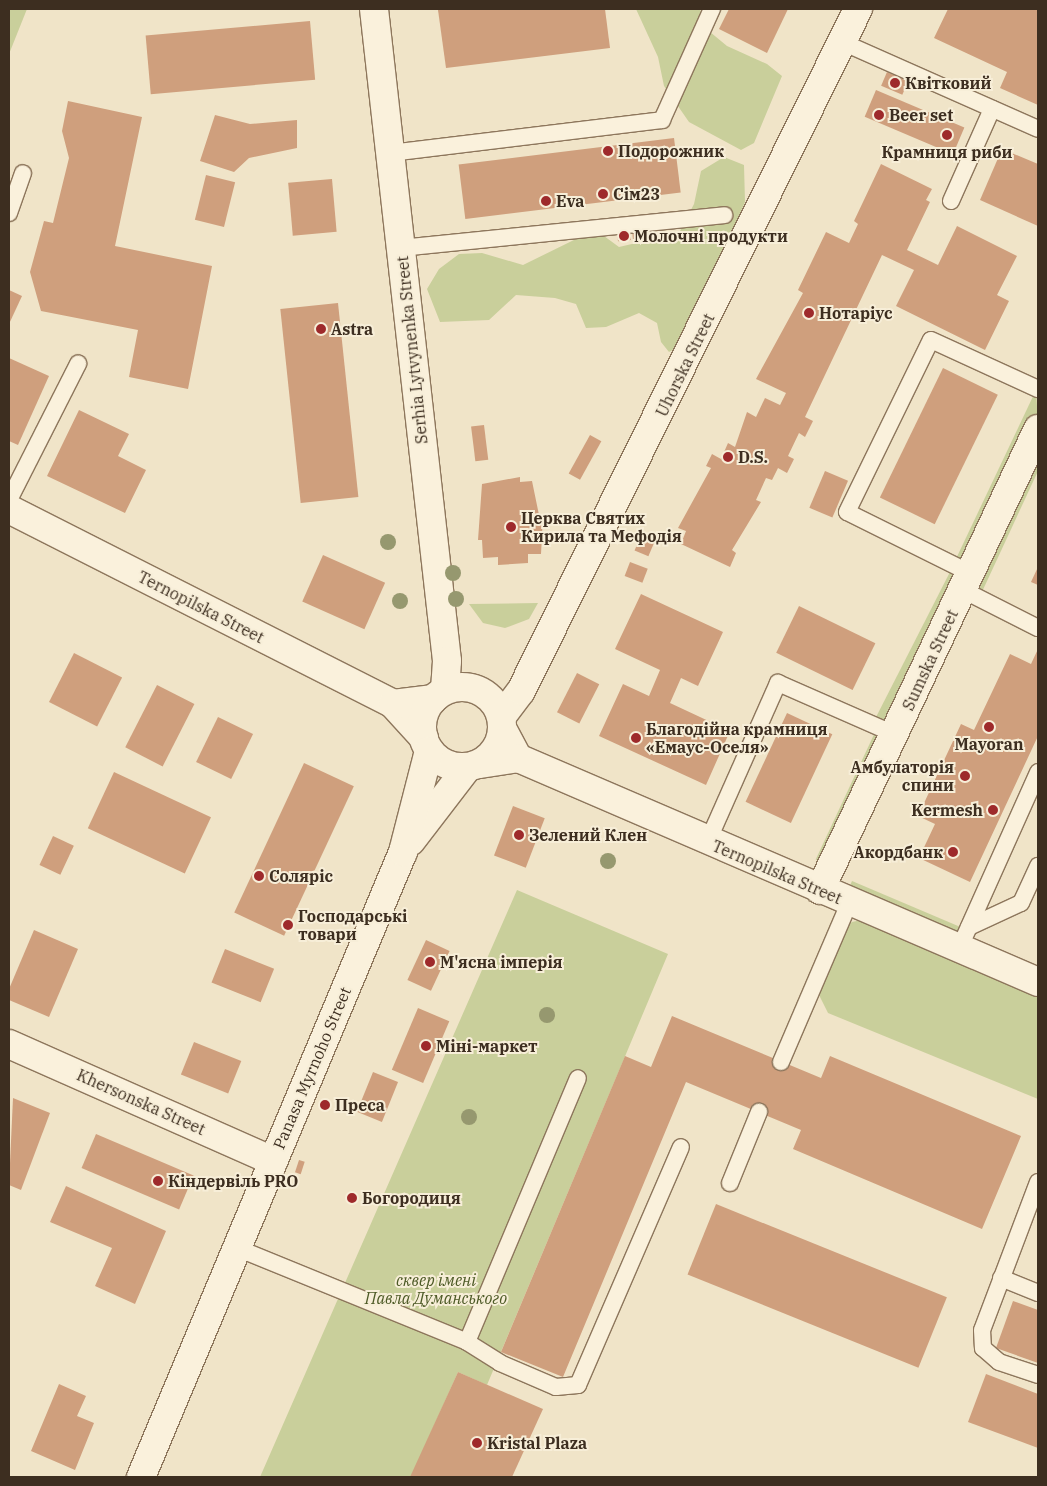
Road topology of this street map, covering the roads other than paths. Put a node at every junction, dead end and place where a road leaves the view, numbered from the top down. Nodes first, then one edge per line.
1 (374, 9) edge
2 (712, 9) edge
3 (858, 9) edge
4 (842, 42) junction
5 (992, 109) junction
6 (1038, 129) edge
7 (390, 153) junction
8 (23, 173) dead end
9 (951, 201) dead end
10 (9, 213) edge
11 (724, 215) dead end
12 (401, 248) junction
13 (78, 364) dead end
14 (1038, 389) edge
15 (1038, 429) edge
16 (9, 500) edge
17 (9, 509) edge
18 (967, 582) junction
19 (1038, 628) edge
20 (439, 694) junction
21 (393, 704) junction
22 (502, 723) junction
23 (894, 734) junction
24 (426, 744) junction
25 (518, 758) junction
26 (473, 766) junction
27 (1038, 772) edge
28 (708, 842) junction
29 (403, 852) junction
30 (1038, 866) edge
31 (820, 890) junction
32 (849, 902) junction
33 (964, 938) junction
34 (1038, 982) edge
35 (9, 1044) edge
36 (781, 1062) dead end
37 (578, 1078) dead end
38 (759, 1112) dead end
39 (681, 1147) dead end
40 (273, 1161) junction
41 (1038, 1182) edge
42 (730, 1183) dead end
43 (237, 1248) junction
44 (1001, 1278) junction
45 (1038, 1293) edge
46 (467, 1342) junction
47 (1038, 1375) edge
48 (141, 1477) edge

1 - 7 street, Serhia Lytvynenka Street
2 - 7 lane
3 - 4 street, Uhorska Street
4 - 5 lane
4 - 22 street, Uhorska Street
5 - 6 lane
5 - 9 lane
7 - 12 street, Serhia Lytvynenka Street
8 - 10 lane
11 - 12 lane
12 - 20 street, Serhia Lytvynenka Street
13 - 16 lane
14 - 18 lane
15 - 18 street, Sumska Street
17 - 21 street, Ternopilska Street
18 - 19 lane
18 - 23 street, Sumska Street
20 - 21 street
20 - 22 street
20 - 24 street
21 - 24 street, Ternopilska Street
22 - 25 street
22 - 26 street
23 - 28 lane
23 - 31 street, Sumska Street
24 - 26 street
24 - 29 street, Panasa Myrnoho Street
25 - 26 street
25 - 28 street, Ternopilska Street
26 - 29 street, Panasa Myrnoho Street
27 - 33 lane
28 - 31 street, Ternopilska Street
29 - 40 street, Panasa Myrnoho Street
30 - 33 lane
31 - 32 street, Ternopilska Street
32 - 33 street, Ternopilska Street
32 - 36 lane
33 - 34 street, Ternopilska Street
35 - 40 street, Khersonska Street
37 - 46 lane
38 - 42 lane
39 - 46 lane
40 - 43 street, Panasa Myrnoho Street
41 - 44 lane
43 - 46 lane
43 - 48 street, Panasa Myrnoho Street
44 - 45 lane
44 - 47 lane

